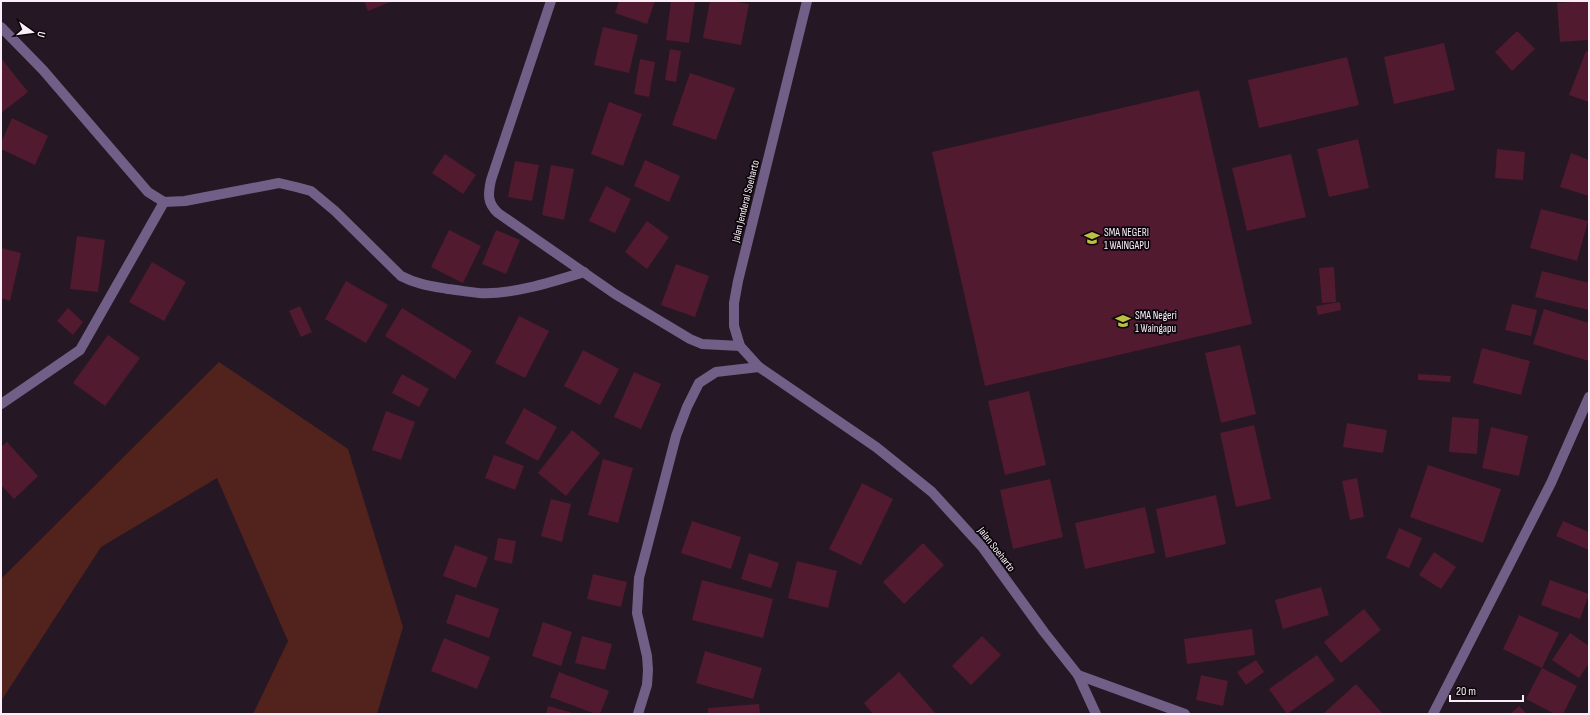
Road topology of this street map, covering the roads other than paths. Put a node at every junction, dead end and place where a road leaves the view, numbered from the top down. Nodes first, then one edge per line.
1 (551, 1) edge
2 (807, 1) edge
3 (1, 27) edge
4 (164, 202) junction
5 (584, 272) junction
6 (740, 346) junction
7 (759, 368) junction
8 (788, 388) joint
9 (1589, 397) edge
10 (1, 404) edge
11 (1078, 675) junction
12 (638, 714) edge
13 (1096, 714) edge
14 (1185, 714) edge
15 (1433, 714) edge

1 - 5 street
2 - 6 street, Jalan Jenderal Soeharto
3 - 4 street
4 - 5 street
4 - 10 street
5 - 6 street
6 - 7 street, Jalan Jenderal Soeharto
7 - 8 street, Jalan Jenderal Soeharto
7 - 12 street
8 - 11 street, Jalan Soeharto
9 - 15 street
11 - 13 street, Jalan Soeharto
11 - 14 street

